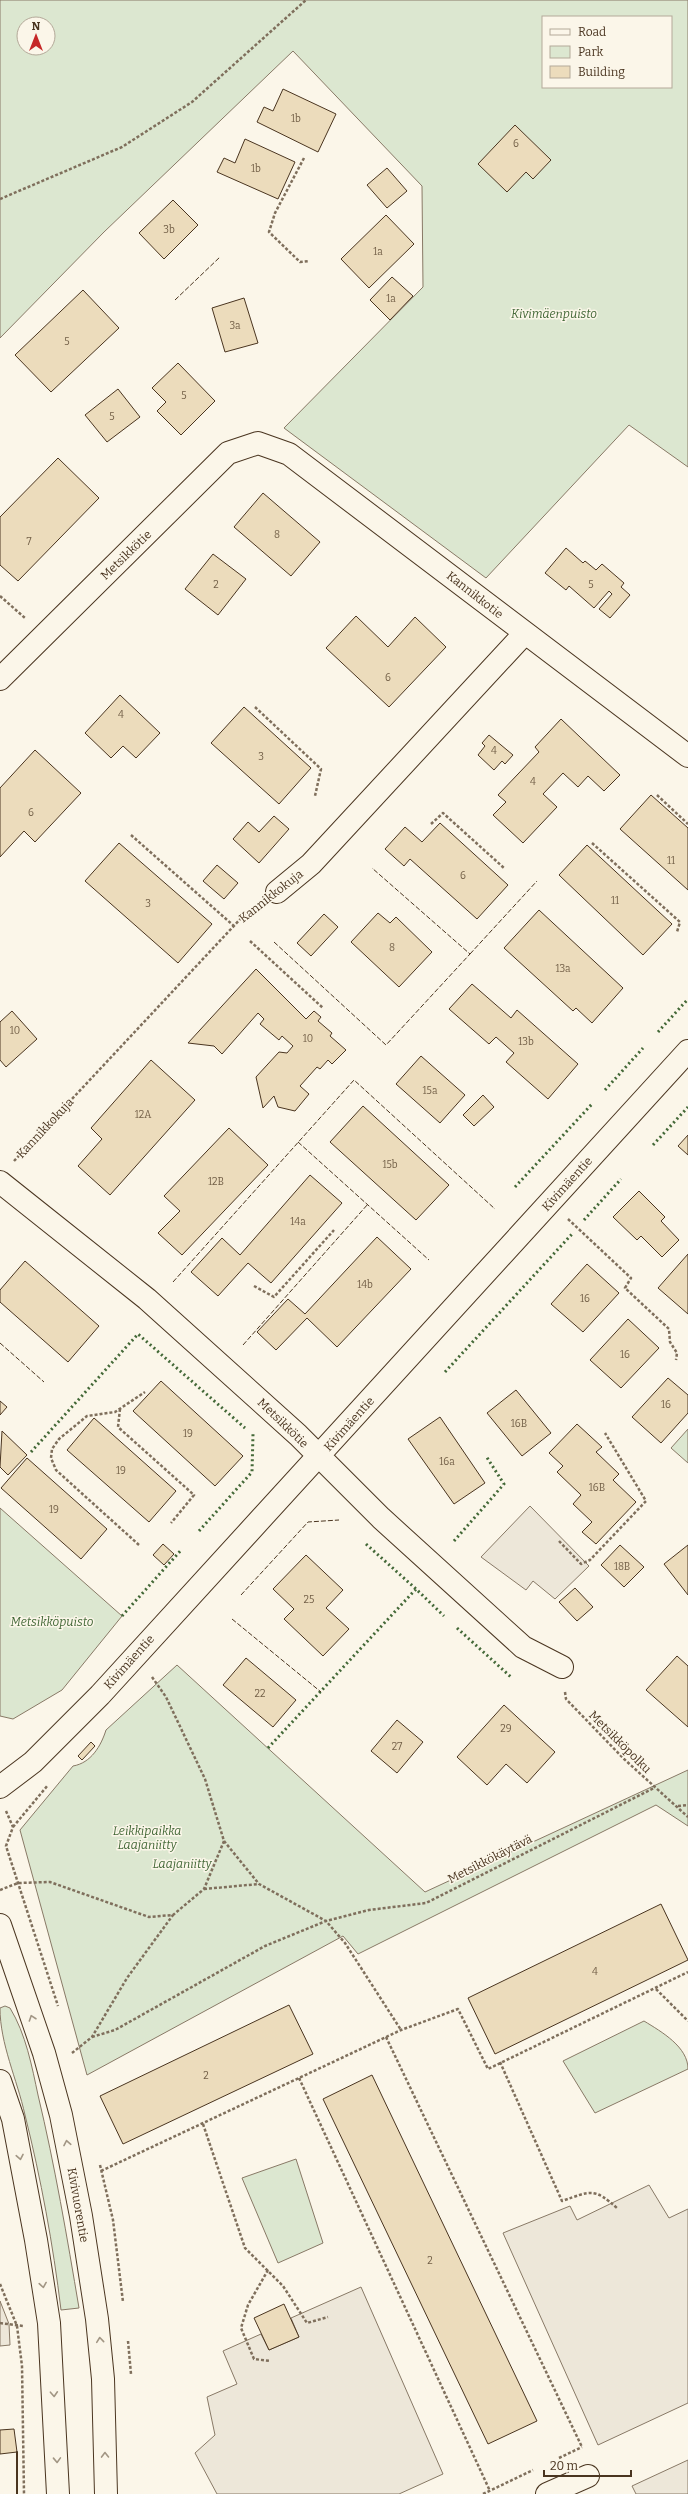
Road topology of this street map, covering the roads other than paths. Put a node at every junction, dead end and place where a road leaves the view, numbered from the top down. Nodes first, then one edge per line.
1 (258, 443) joint
2 (524, 634) junction
3 (0, 679) edge
4 (688, 756) edge
5 (277, 892) road end
6 (688, 1051) edge
7 (5, 1174) edge
8 (318, 1457) junction
9 (562, 1667) road end
10 (0, 1787) edge
11 (0, 1925) edge
12 (0, 2081) edge
13 (588, 2476) dead end
14 (58, 2494) edge
15 (106, 2494) edge
16 (547, 2494) edge

1 - 2 street, Kannikkotie
1 - 3 street, Metsikkötie
2 - 4 street, Kannikkotie
2 - 5 street, Kannikkokuja
6 - 8 street, Kivimäentie
7 - 8 street, Metsikkötie
8 - 9 street, Metsikkötie
8 - 10 street, Kivimäentie
15 -> 11 street, Kivivuorentie
12 -> 14 street
13 - 16 street

